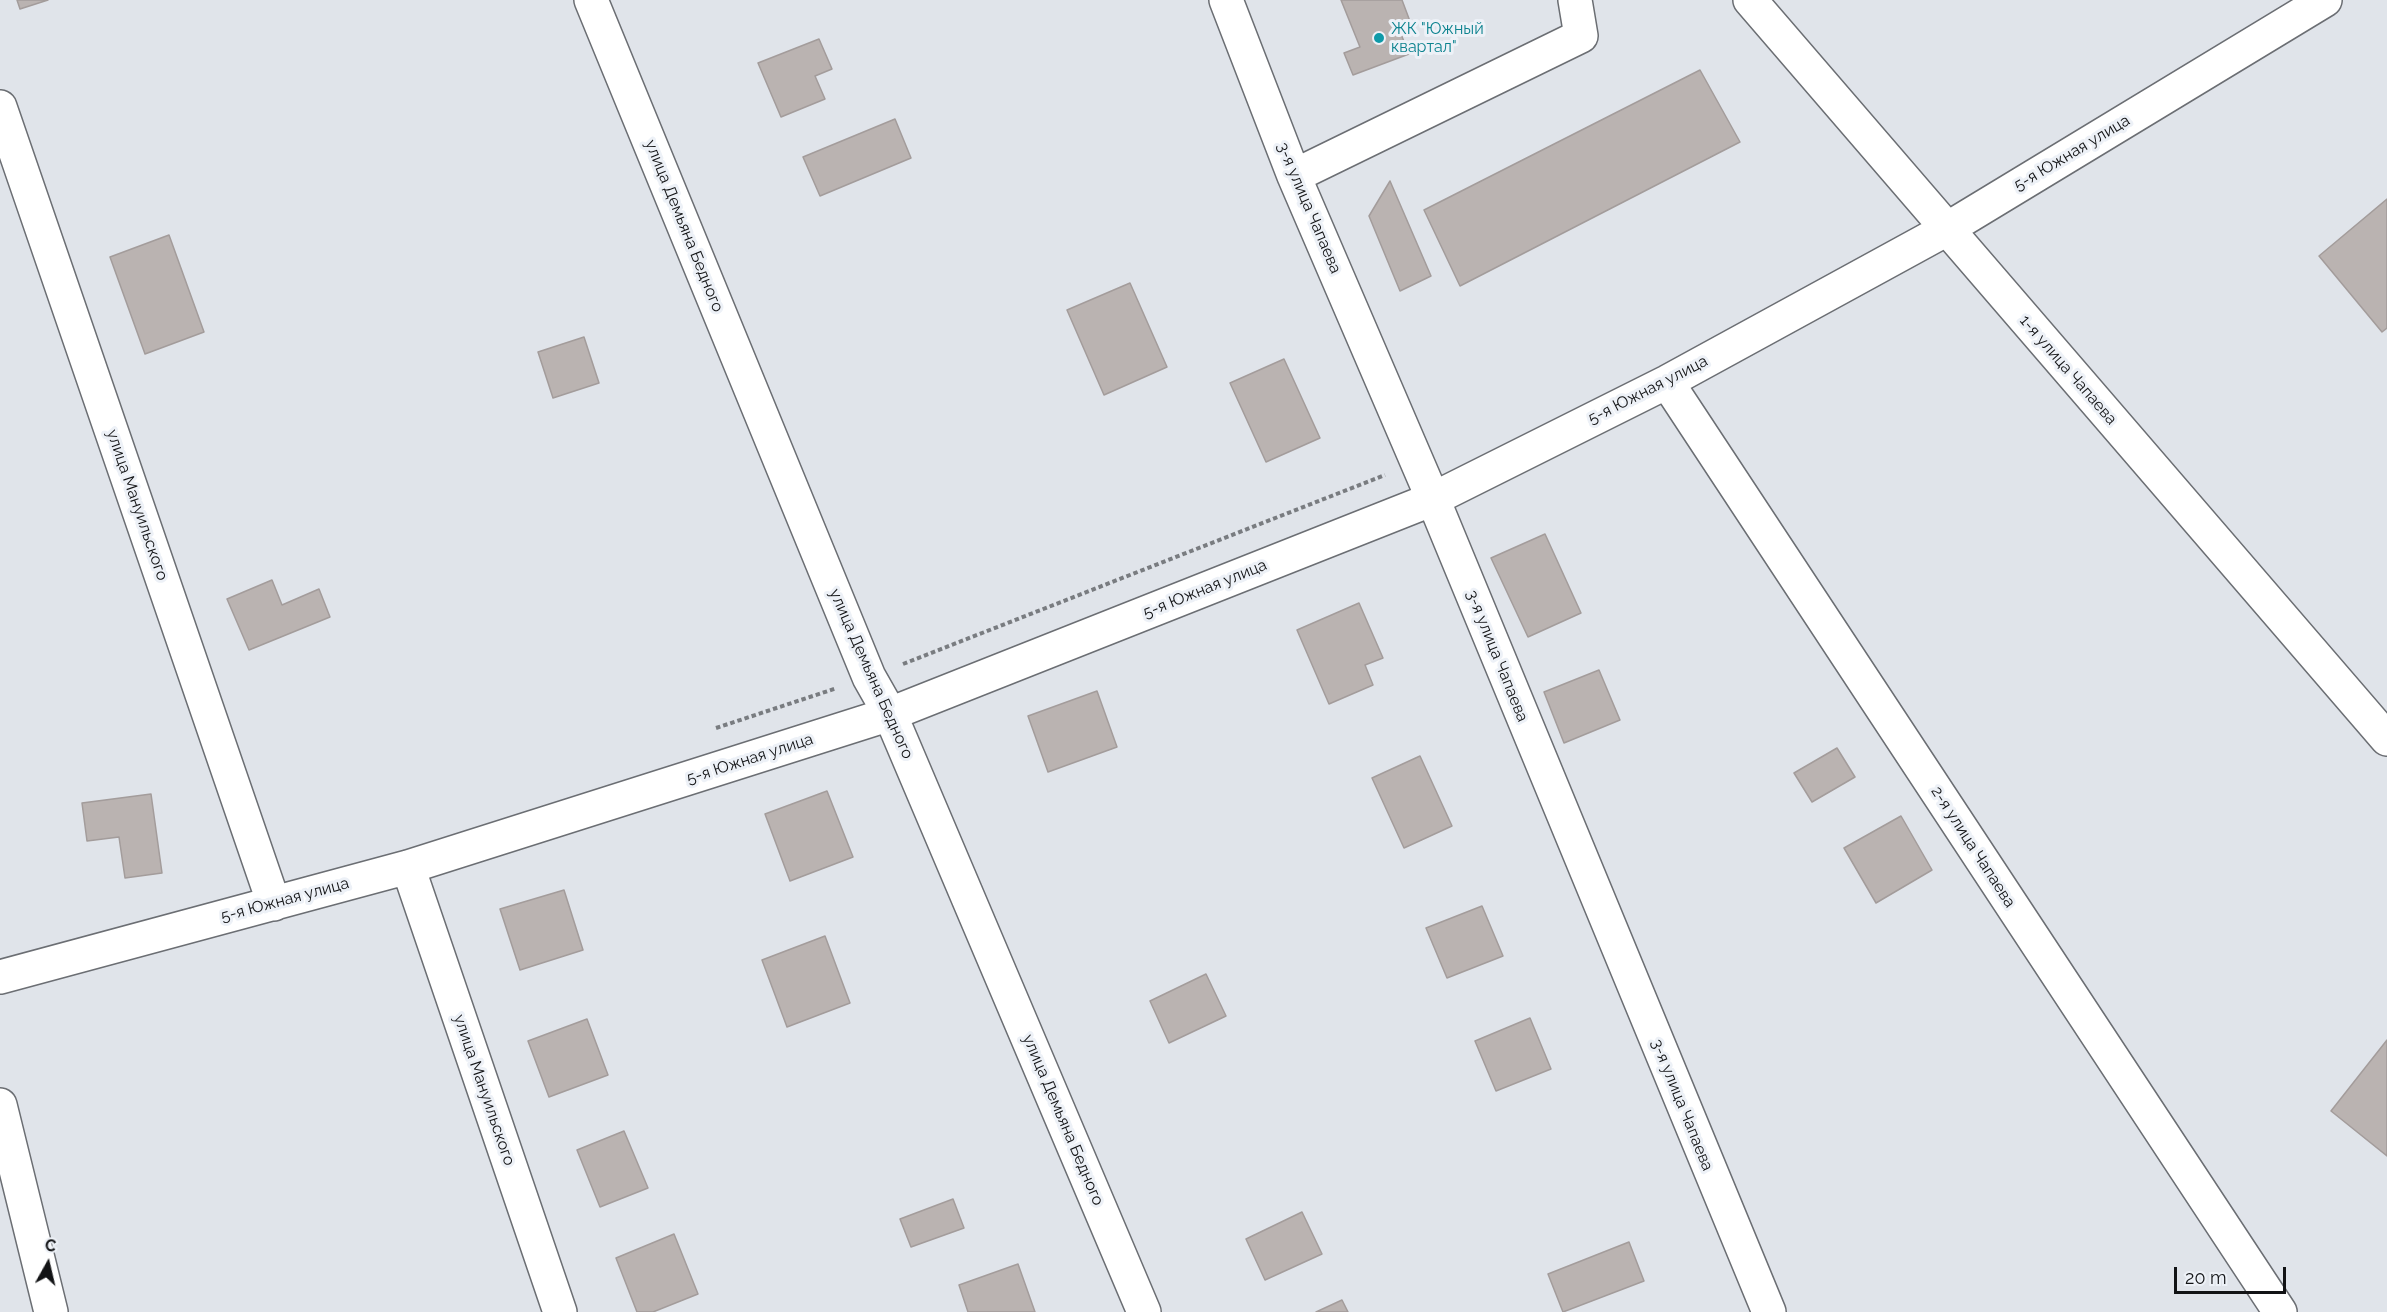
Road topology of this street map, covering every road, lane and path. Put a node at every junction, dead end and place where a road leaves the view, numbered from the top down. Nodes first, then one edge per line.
1 (591, 0) edge
2 (1226, 0) edge
3 (1575, 0) edge
4 (1750, 0) edge
5 (2325, 0) edge
6 (0, 107) edge
7 (1294, 176) junction
8 (1947, 229) junction
9 (1667, 382) junction
10 (1417, 462) junction
11 (1433, 499) junction
12 (869, 677) junction
13 (890, 714) junction
14 (712, 729) dead end
15 (2387, 739) edge
16 (408, 867) junction
17 (274, 904) junction
18 (0, 977) edge
19 (0, 1105) edge
20 (51, 1312) edge
21 (560, 1312) edge
22 (1144, 1312) edge
23 (1768, 1312) edge
24 (2280, 1312) edge

1 - 12 street, улица Демьяна Бедного
2 - 7 street, 3-я улица Чапаева
3 - 7 street
4 - 8 street, 1-я улица Чапаева
5 - 8 street, 5-я Южная улица
6 - 17 street, улица Мануильского
7 - 10 street, 3-я улица Чапаева
8 - 9 street, 5-я Южная улица
8 - 15 street, 1-я улица Чапаева
9 - 11 street, 5-я Южная улица
9 - 24 street, 2-я улица Чапаева
10 - 11 street, 3-я улица Чапаева
10 - 12 path
11 - 13 street, 5-я Южная улица
11 - 23 street, 3-я улица Чапаева
12 - 13 street, улица Демьяна Бедного
12 - 14 path
13 - 16 street, 5-я Южная улица
13 - 22 street, улица Демьяна Бедного
16 - 17 street, 5-я Южная улица
16 - 21 street, улица Мануильского
17 - 18 street, 5-я Южная улица
19 - 20 street

